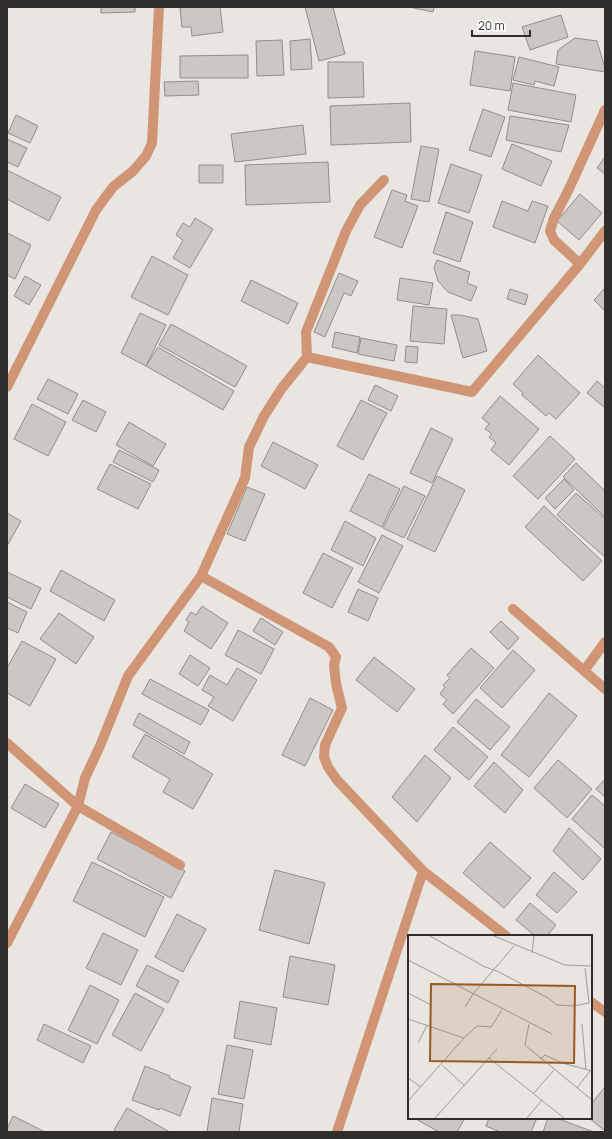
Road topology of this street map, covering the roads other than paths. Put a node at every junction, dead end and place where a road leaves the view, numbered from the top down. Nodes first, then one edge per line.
1 (159, 7) edge
2 (605, 110) edge
3 (384, 180) dead end
4 (605, 231) edge
5 (580, 264) junction
6 (307, 357) junction
7 (7, 388) edge
8 (201, 576) junction
9 (513, 608) dead end
10 (605, 642) edge
11 (584, 671) junction
12 (605, 689) edge
13 (7, 743) edge
14 (78, 806) junction
15 (180, 866) dead end
16 (423, 871) junction
17 (505, 935) edge
18 (7, 943) edge
19 (592, 1003) edge
20 (605, 1012) edge
21 (337, 1132) edge

1 - 7 street
2 - 5 street
3 - 6 street
4 - 5 street
5 - 6 street
6 - 8 street
8 - 14 street
8 - 16 street
9 - 11 street
10 - 11 street
11 - 12 street
13 - 14 street
14 - 15 street
14 - 18 street
16 - 17 street
16 - 21 street
19 - 20 street

